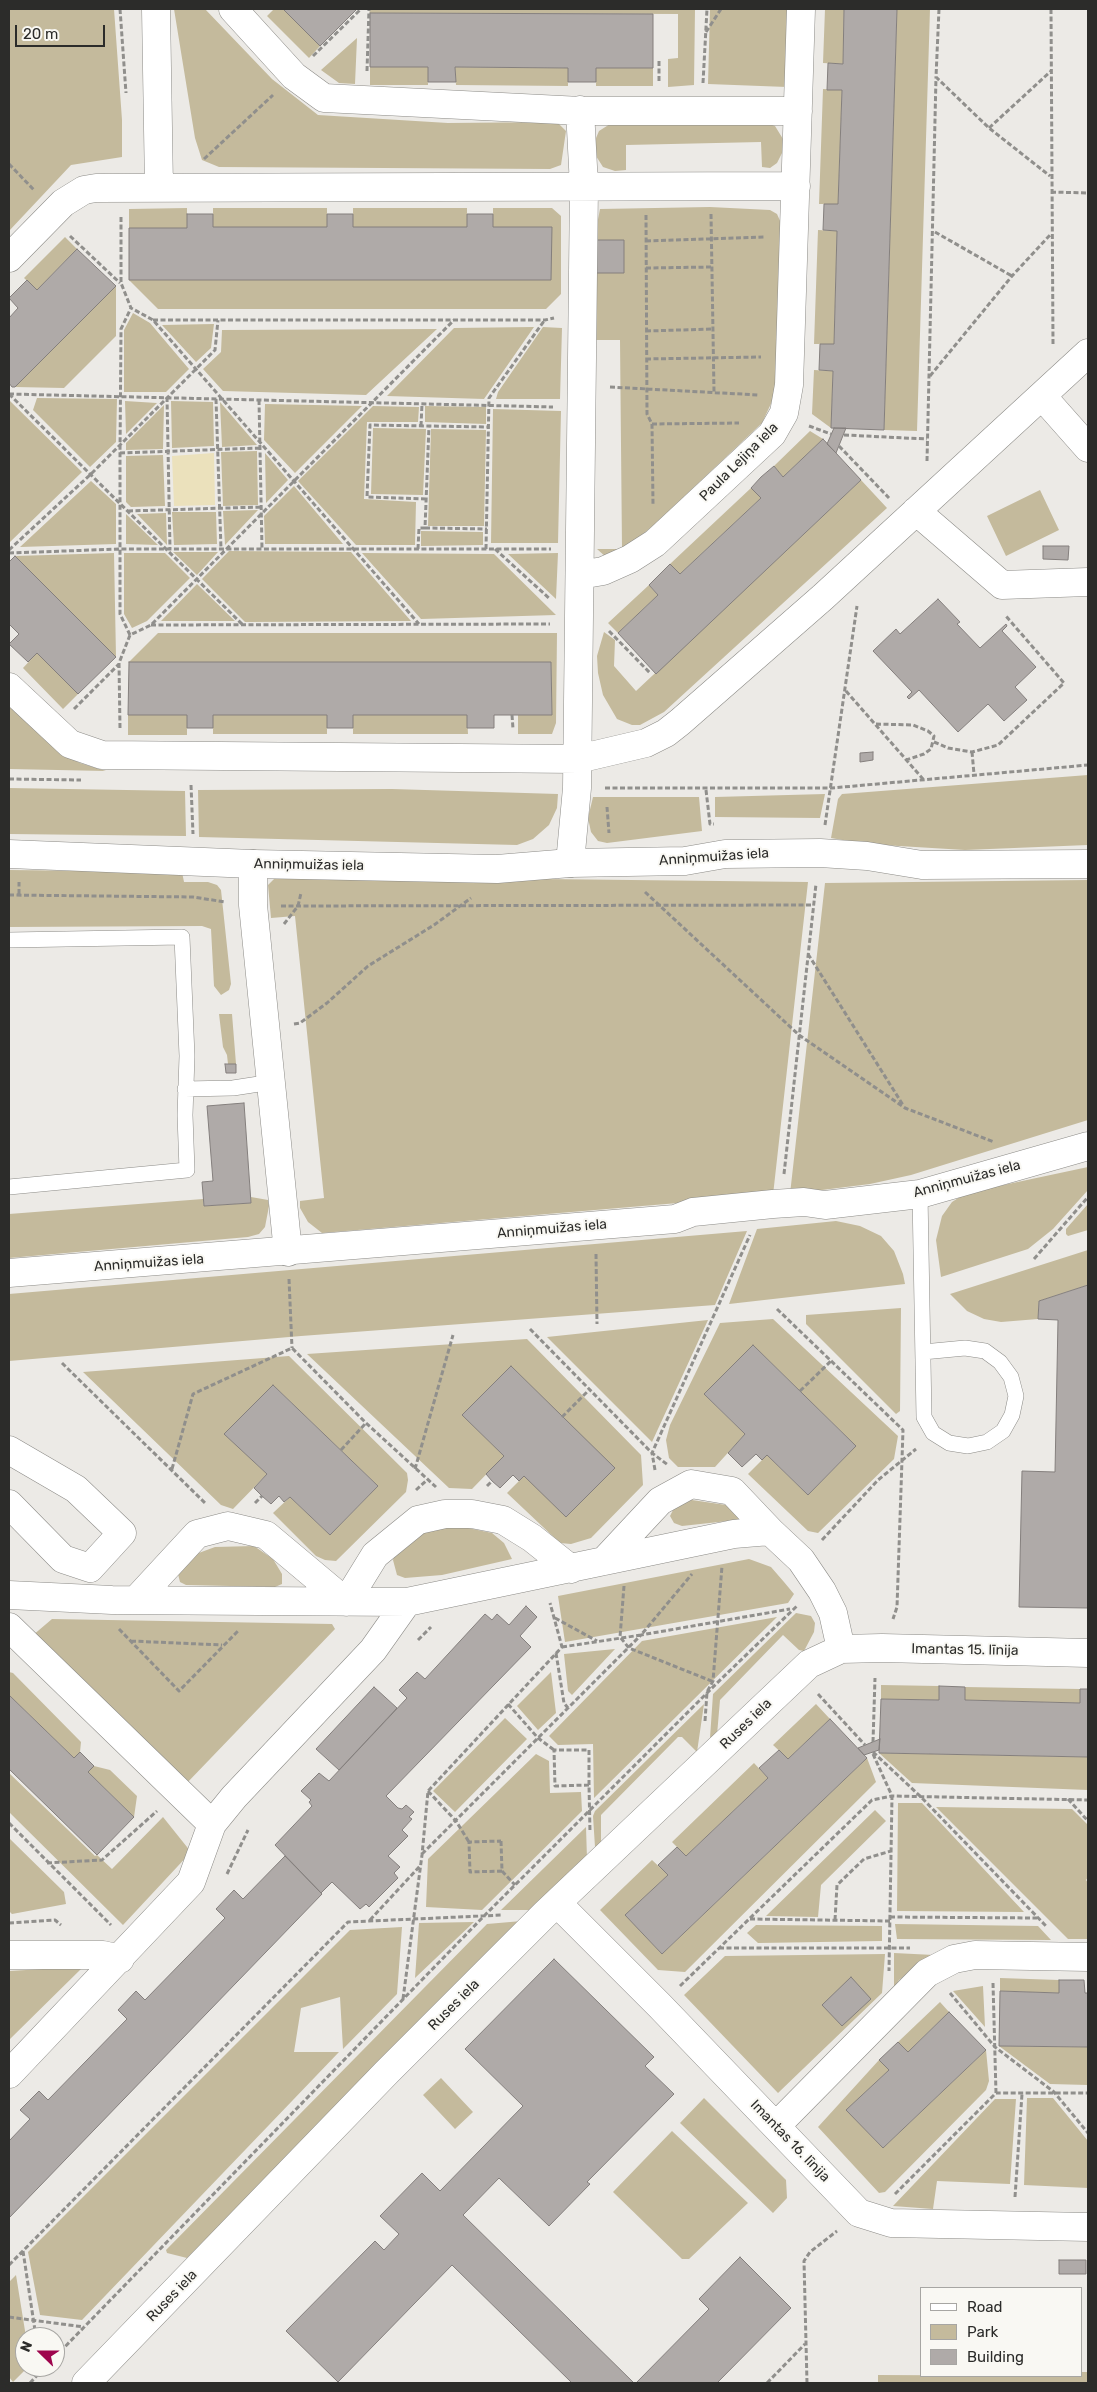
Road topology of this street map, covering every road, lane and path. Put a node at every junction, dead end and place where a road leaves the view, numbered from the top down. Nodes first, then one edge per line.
1 (156, 9) edge
2 (233, 9) edge
3 (361, 9) edge
4 (369, 9) edge
5 (707, 9) edge
6 (721, 9) edge
7 (801, 9) edge
8 (939, 9) edge
9 (1051, 9) edge
10 (705, 32) junction
11 (660, 59) dead end
12 (1050, 71) junction
13 (294, 76) junction
14 (936, 77) junction
15 (659, 84) dead end
16 (702, 85) dead end
17 (364, 99) junction
18 (580, 110) junction
19 (798, 111) junction
20 (989, 128) junction
21 (9, 164) edge
22 (1051, 177) junction
23 (584, 186) junction
24 (796, 186) junction
25 (121, 188) junction
26 (167, 188) junction
27 (1051, 192) junction
28 (1088, 192) edge
29 (39, 195) dead end
30 (710, 207) dead end
31 (646, 209) dead end
32 (934, 232) junction
33 (67, 234) dead end
34 (1051, 234) junction
35 (794, 237) junction
36 (711, 239) junction
37 (646, 240) junction
38 (9, 258) edge
39 (712, 267) junction
40 (646, 268) junction
41 (1012, 276) junction
42 (121, 283) junction
43 (131, 308) junction
44 (153, 320) junction
45 (218, 320) junction
46 (454, 320) junction
47 (713, 329) junction
48 (646, 331) junction
49 (1088, 353) edge
50 (790, 356) junction
51 (713, 358) junction
52 (646, 359) junction
53 (195, 369) junction
54 (929, 377) junction
55 (1062, 378) junction
56 (582, 388) junction
57 (647, 389) junction
58 (714, 392) junction
59 (9, 394) edge
60 (788, 395) junction
61 (120, 396) junction
62 (1042, 396) junction
63 (167, 398) junction
64 (216, 399) junction
65 (222, 399) junction
66 (259, 400) junction
67 (372, 402) junction
68 (422, 404) junction
69 (489, 405) junction
70 (555, 407) dead end
71 (652, 424) junction
72 (779, 424) junction
73 (421, 426) junction
74 (429, 426) junction
75 (488, 427) junction
76 (844, 435) dead end
77 (927, 439) junction
78 (260, 443) junction
79 (120, 444) junction
80 (839, 446) dead end
81 (260, 448) junction
82 (1088, 448) edge
83 (218, 450) junction
84 (168, 452) junction
85 (120, 454) junction
86 (927, 468) dead end
87 (90, 474) junction
88 (294, 481) junction
89 (426, 499) junction
90 (120, 504) junction
91 (261, 507) junction
92 (219, 508) junction
93 (169, 510) junction
94 (128, 511) junction
95 (261, 514) junction
96 (912, 515) junction
97 (425, 528) junction
98 (487, 529) junction
99 (655, 544) junction
100 (262, 548) junction
101 (120, 549) junction
102 (168, 549) junction
103 (221, 549) junction
104 (226, 549) junction
105 (353, 549) junction
106 (418, 549) junction
107 (486, 549) junction
108 (495, 549) junction
109 (553, 549) dead end
110 (9, 551) edge
111 (857, 566) junction
112 (580, 575) junction
113 (196, 579) junction
114 (1088, 582) edge
115 (1002, 585) junction
116 (556, 605) dead end
117 (242, 624) junction
118 (419, 624) junction
119 (555, 624) dead end
120 (151, 625) junction
121 (605, 628) dead end
122 (130, 635) junction
123 (120, 663) junction
124 (650, 673) dead end
125 (9, 686) edge
126 (846, 690) junction
127 (71, 712) dead end
128 (512, 715) dead end
129 (876, 724) junction
130 (513, 730) dead end
131 (120, 737) dead end
132 (934, 742) junction
133 (972, 752) junction
134 (578, 759) junction
135 (906, 760) junction
136 (1088, 765) edge
137 (974, 774) junction
138 (10, 779) dead end
139 (923, 779) junction
140 (191, 782) dead end
141 (9, 785) edge
142 (832, 788) junction
143 (706, 790) junction
144 (720, 824) dead end
145 (824, 828) dead end
146 (193, 838) dead end
147 (9, 854) edge
148 (613, 862) junction
149 (570, 863) junction
150 (253, 864) junction
151 (1088, 864) edge
152 (308, 866) junction
153 (497, 869) junction
154 (816, 884) dead end
155 (9, 895) edge
156 (253, 905) junction
157 (813, 905) junction
158 (298, 906) junction
159 (462, 906) junction
160 (660, 906) junction
161 (9, 940) edge
162 (808, 954) junction
163 (259, 957) junction
164 (266, 1030) junction
165 (799, 1034) junction
166 (272, 1082) junction
167 (186, 1089) junction
168 (905, 1108) junction
169 (1002, 1139) dead end
170 (1088, 1146) edge
171 (784, 1176) dead end
172 (9, 1187) edge
173 (920, 1194) junction
174 (1088, 1196) edge
175 (752, 1230) dead end
176 (596, 1250) dead end
177 (288, 1252) junction
178 (1034, 1259) dead end
179 (9, 1273) edge
180 (777, 1309) dead end
181 (597, 1324) dead end
182 (530, 1330) dead end
183 (453, 1335) dead end
184 (292, 1348) junction
185 (923, 1352) junction
186 (831, 1361) junction
187 (62, 1363) dead end
188 (589, 1390) junction
189 (800, 1391) dead end
190 (562, 1416) dead end
191 (366, 1424) junction
192 (933, 1433) junction
193 (9, 1450) edge
194 (341, 1450) dead end
195 (652, 1453) junction
196 (900, 1463) junction
197 (172, 1469) junction
198 (415, 1469) junction
199 (674, 1470) dead end
200 (489, 1484) dead end
201 (496, 1490) dead end
202 (413, 1494) dead end
203 (262, 1496) dead end
204 (660, 1501) junction
205 (9, 1504) edge
206 (254, 1504) junction
207 (212, 1508) dead end
208 (250, 1508) dead end
209 (261, 1511) dead end
210 (770, 1531) junction
211 (604, 1560) junction
212 (801, 1560) junction
213 (722, 1562) dead end
214 (571, 1569) junction
215 (694, 1571) dead end
216 (625, 1581) dead end
217 (9, 1595) edge
218 (88, 1599) junction
219 (549, 1599) dead end
220 (136, 1600) junction
221 (805, 1600) dead end
222 (270, 1601) junction
223 (346, 1602) junction
224 (407, 1602) junction
225 (791, 1609) junction
226 (555, 1618) junction
227 (717, 1621) junction
228 (435, 1623) dead end
229 (9, 1627) edge
230 (641, 1635) junction
231 (620, 1637) junction
232 (130, 1641) junction
233 (598, 1641) junction
234 (414, 1644) dead end
235 (223, 1645) junction
236 (562, 1647) junction
237 (629, 1648) junction
238 (882, 1648) junction
239 (841, 1649) junction
240 (556, 1653) junction
241 (1088, 1653) edge
242 (715, 1682) junction
243 (708, 1692) junction
244 (817, 1693) dead end
245 (508, 1704) junction
246 (568, 1708) junction
247 (538, 1738) junction
248 (873, 1742) dead end
249 (866, 1745) dead end
250 (554, 1750) junction
251 (701, 1766) junction
252 (589, 1785) junction
253 (428, 1791) junction
254 (892, 1796) junction
255 (921, 1797) junction
256 (1068, 1799) junction
257 (1088, 1800) edge
258 (589, 1811) junction
259 (456, 1821) junction
260 (1088, 1821) edge
261 (9, 1824) edge
262 (212, 1824) junction
263 (143, 1826) dead end
264 (248, 1829) dead end
265 (469, 1842) junction
266 (891, 1852) junction
267 (422, 1855) junction
268 (47, 1863) junction
269 (420, 1866) junction
270 (502, 1871) junction
271 (221, 1880) dead end
272 (515, 1885) junction
273 (558, 1904) junction
274 (485, 1915) junction
275 (1037, 1918) junction
276 (412, 1919) junction
277 (749, 1919) junction
278 (890, 1919) junction
279 (834, 1920) junction
280 (369, 1921) junction
281 (1049, 1930) dead end
282 (718, 1948) junction
283 (889, 1948) junction
284 (126, 1953) junction
285 (9, 1955) edge
286 (1088, 1957) edge
287 (954, 1959) junction
288 (993, 1980) dead end
289 (946, 1989) dead end
290 (403, 1999) junction
291 (660, 2006) junction
292 (887, 2014) junction
293 (995, 2047) junction
294 (9, 2074) edge
295 (996, 2093) dead end
296 (1022, 2094) dead end
297 (776, 2126) junction
298 (1088, 2133) edge
299 (1014, 2226) junction
300 (1088, 2227) edge
301 (23, 2250) junction
302 (9, 2265) edge
303 (9, 2317) edge
304 (34, 2320) junction
305 (84, 2326) junction
306 (35, 2327) edge
307 (806, 2343) dead end
308 (65, 2346) edge
309 (86, 2383) edge
310 (767, 2383) edge

1 - 26 street
2 - 13 street
3 - 13 path
4 - 17 path
5 - 10 path
6 - 10 path
7 - 19 street, Paula Lejiņa iela
8 - 14 path
9 - 12 path
10 - 16 path
11 - 15 path
12 - 20 path
12 - 22 path
13 - 17 street
13 - 26 path
14 - 20 path
14 - 32 path
17 - 18 street
18 - 19 street
18 - 23 street
19 - 24 street, Paula Lejiņa iela
20 - 22 path
21 - 29 path
22 - 27 path
23 - 24 street
23 - 26 street
23 - 56 street
24 - 35 street, Paula Lejiņa iela
25 - 26 street
25 - 38 street
25 - 42 path
27 - 28 path
27 - 34 path
30 - 36 path
31 - 37 path
32 - 41 path
32 - 54 path
33 - 42 path
34 - 41 path
34 - 55 path
35 - 36 path
35 - 50 street, Paula Lejiņa iela
36 - 37 path
36 - 39 path
37 - 40 path
39 - 40 path
39 - 47 path
40 - 48 path
41 - 54 path
42 - 43 path
43 - 44 path
43 - 61 path
44 - 45 path
44 - 53 path
45 - 46 path
45 - 53 path
46 - 67 path
46 - 69 path
47 - 48 path
47 - 51 path
48 - 52 path
49 - 55 street
50 - 51 path
50 - 60 street, Paula Lejiņa iela
51 - 52 path
51 - 58 path
52 - 57 path
53 - 63 path
53 - 65 path
54 - 77 path
55 - 62 street
56 - 57 path
56 - 112 street
57 - 58 path
57 - 71 path
58 - 60 path
59 - 61 path
59 - 87 path
60 - 72 street, Paula Lejiņa iela
61 - 63 path
61 - 79 path
62 - 82 street
62 - 96 street
63 - 64 path
63 - 79 path
63 - 84 path
64 - 65 path
64 - 83 path
65 - 66 path
65 - 78 path
66 - 67 path
66 - 78 path
67 - 68 path
67 - 88 path
68 - 69 path
68 - 73 path
69 - 70 path
69 - 75 path
71 - 72 path
71 - 99 path
72 - 99 street, Paula Lejiņa iela
73 - 74 path
73 - 89 path
74 - 75 path
74 - 89 path
75 - 98 path
76 - 77 path
77 - 86 path
78 - 81 path
78 - 88 path
79 - 85 path
79 - 87 path
80 - 96 path
81 - 83 path
81 - 91 path
83 - 84 path
83 - 92 path
84 - 85 path
84 - 93 path
85 - 90 path
87 - 90 path
87 - 110 path
88 - 95 path
88 - 105 path
89 - 97 path
90 - 94 path
90 - 101 path
91 - 92 path
91 - 95 path
92 - 93 path
92 - 103 path
93 - 94 path
93 - 102 path
94 - 102 path
95 - 100 path
95 - 104 path
96 - 111 street
96 - 115 street
97 - 98 path
97 - 106 path
98 - 107 path
99 - 112 street, Paula Lejiņa iela
100 - 104 path
100 - 105 path
101 - 102 path
101 - 110 path
101 - 122 path
102 - 103 path
102 - 113 path
103 - 104 path
104 - 113 path
105 - 106 path
105 - 118 path
106 - 107 path
107 - 108 path
108 - 109 path
108 - 116 path
111 - 126 path
111 - 134 street
112 - 134 street
113 - 117 path
113 - 120 path
114 - 115 street
115 - 133 path
117 - 118 path
117 - 120 path
118 - 119 path
120 - 122 path
121 - 124 path
122 - 123 path
123 - 127 path
123 - 131 path
125 - 134 street
126 - 129 path
126 - 142 path
128 - 130 path
129 - 132 path
129 - 135 path
132 - 133 path
132 - 135 path
133 - 137 path
134 - 149 street
135 - 139 path
136 - 137 path
137 - 139 path
138 - 141 path
139 - 142 path
140 - 146 path
142 - 143 path
142 - 145 path
143 - 144 path
143 - 148 path
147 - 150 street, Anniņmuižas iela
148 - 149 street, Anniņmuižas iela
148 - 151 street, Anniņmuižas iela
148 - 160 path
149 - 153 street, Anniņmuižas iela
150 - 152 street, Anniņmuižas iela
150 - 156 street
152 - 153 street, Anniņmuižas iela
152 - 158 path
153 - 159 path
154 - 157 path
155 - 156 path
156 - 158 path
156 - 163 street
157 - 160 path
157 - 162 path
158 - 159 path
158 - 163 path
159 - 160 path
159 - 164 path
160 - 165 path
161 - 167 lane
162 - 165 path
162 - 168 path
163 - 164 street
164 - 166 street
165 - 168 path
165 - 171 path
166 - 167 lane
166 - 177 street
167 - 172 lane
168 - 169 path
170 - 173 street, Anniņmuižas iela
173 - 177 street, Anniņmuižas iela
173 - 185 lane
174 - 178 path
175 - 195 path
176 - 181 path
177 - 179 street, Anniņmuižas iela
177 - 184 path
180 - 186 path
182 - 188 path
183 - 198 path
184 - 191 path
184 - 197 path
185 - 192 lane
185 - 192 lane
186 - 189 path
186 - 196 path
187 - 197 path
188 - 190 path
188 - 195 path
191 - 194 path
191 - 198 path
192 - 196 path
193 - 205 street
195 - 199 path
195 - 204 path
196 - 212 path
196 - 238 path
197 - 207 path
198 - 202 path
200 - 201 path
203 - 206 path
204 - 210 street
204 - 211 street
206 - 208 path
206 - 209 path
210 - 211 street
210 - 212 street
211 - 214 street
212 - 239 street
213 - 227 path
214 - 223 street
214 - 224 street
215 - 230 path
216 - 231 path
217 - 218 street
218 - 220 street
218 - 232 path
219 - 226 path
220 - 222 street
220 - 223 street
221 - 225 path
222 - 223 street
222 - 235 path
223 - 224 street
224 - 262 street
225 - 227 path
225 - 242 path
226 - 233 path
226 - 236 path
227 - 230 path
227 - 242 path
228 - 234 path
229 - 262 street
230 - 231 path
230 - 237 path
231 - 233 path
231 - 237 path
232 - 235 path
232 - 235 path
233 - 236 path
236 - 240 path
237 - 242 path
237 - 246 path
238 - 239 street, Imantas 15. līnija
238 - 241 street, Imantas 15. līnija
238 - 248 path
239 - 251 street, Ruses iela
240 - 245 path
240 - 246 path
242 - 243 path
243 - 251 path
243 - 258 path
244 - 249 path
245 - 247 path
245 - 253 path
246 - 247 path
247 - 250 path
247 - 259 path
250 - 252 path
250 - 252 path
251 - 273 street, Ruses iela
252 - 258 path
253 - 259 path
253 - 267 path
254 - 255 path
254 - 255 path
254 - 266 path
254 - 277 path
255 - 256 path
255 - 275 path
256 - 257 path
256 - 260 path
258 - 272 path
259 - 265 path
259 - 267 path
261 - 268 path
262 - 284 street
263 - 268 path
264 - 271 path
265 - 270 path
265 - 270 path
266 - 278 path
266 - 279 path
267 - 269 path
268 - 284 path
269 - 276 path
269 - 280 path
270 - 272 path
272 - 274 path
273 - 291 street, Imantas 16. līnija
273 - 309 street, Ruses iela
274 - 276 path
274 - 290 path
275 - 278 path
275 - 281 path
276 - 280 path
276 - 290 path
277 - 279 path
277 - 282 path
278 - 279 path
278 - 283 path
280 - 301 path
282 - 283 path
282 - 291 path
283 - 287 path
283 - 292 path
284 - 285 street
284 - 294 street
286 - 287 street
287 - 292 street
288 - 293 path
289 - 293 path
290 - 305 path
291 - 297 street, Imantas 16. līnija
292 - 297 street
293 - 295 path
293 - 298 path
296 - 299 path
297 - 299 street, Imantas 16. līnija
299 - 300 street, Imantas 16. līnija
301 - 302 path
301 - 304 path
303 - 304 path
304 - 305 path
304 - 306 path
305 - 308 path
307 - 310 path

